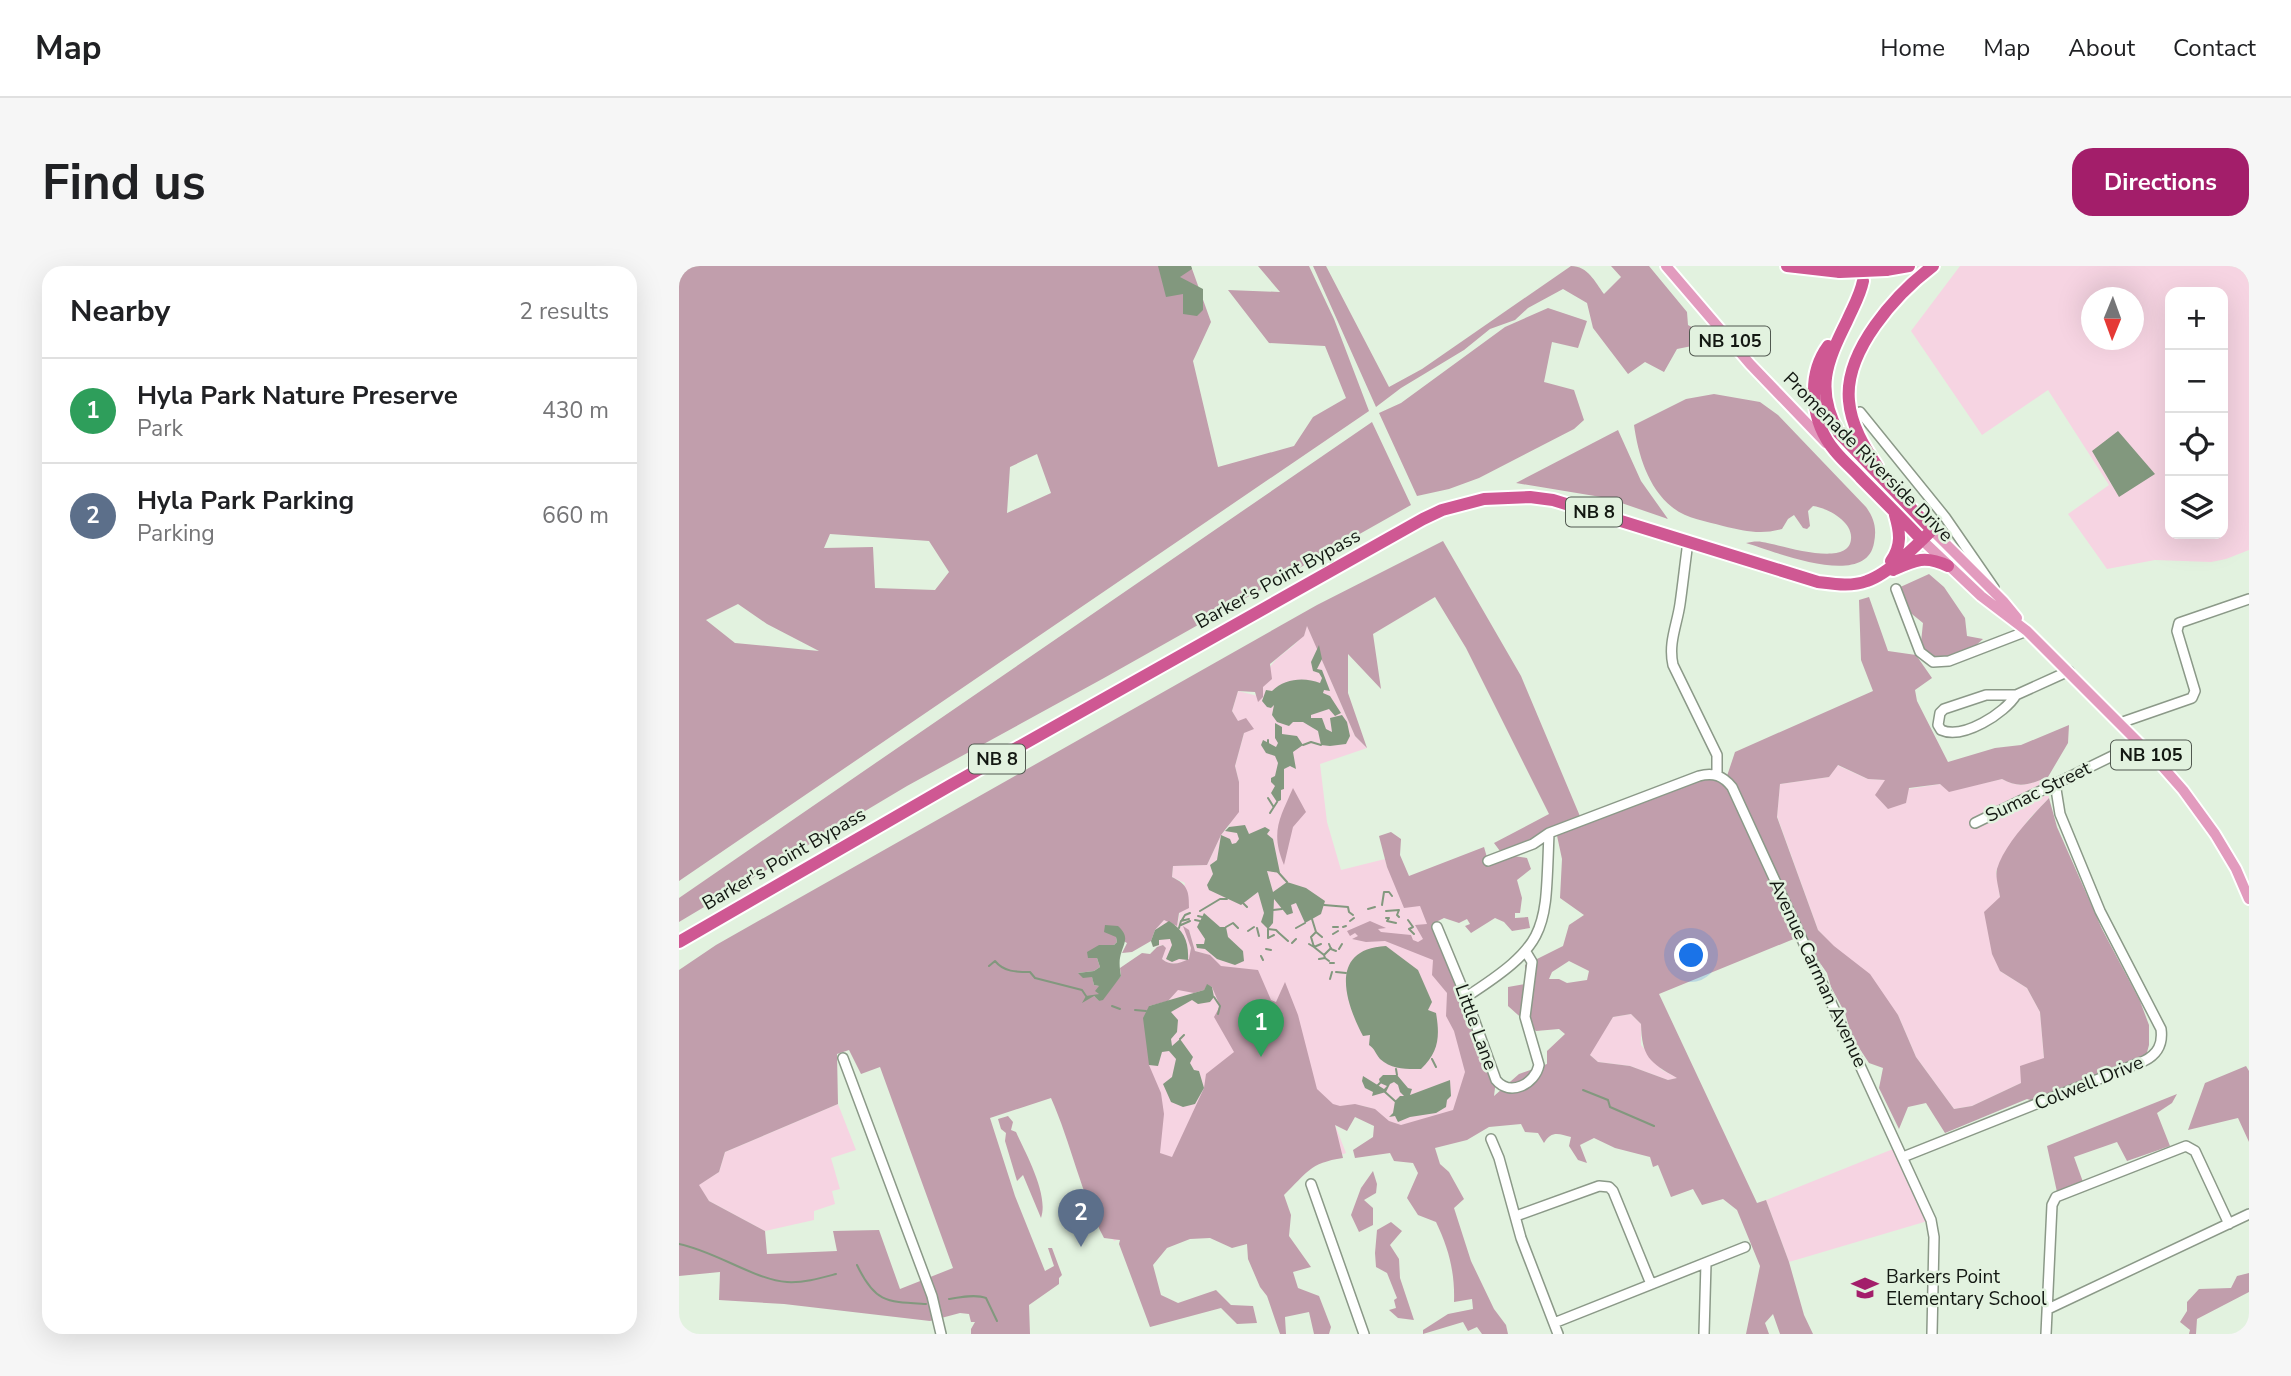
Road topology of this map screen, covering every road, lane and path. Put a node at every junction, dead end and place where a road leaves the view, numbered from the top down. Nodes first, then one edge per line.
1 (1666, 266) edge
2 (1787, 266) edge
3 (1805, 266) edge
4 (1909, 266) edge
5 (1933, 266) edge
6 (1821, 271) junction
7 (1863, 281) dead end
8 (1848, 318) junction
9 (1860, 412) dead end
10 (1834, 450) junction
11 (1886, 481) junction
12 (1894, 512) junction
13 (1945, 517) junction
14 (1927, 535) junction
15 (1688, 542) junction
16 (1948, 566) junction
17 (1879, 575) junction
18 (1896, 589) dead end
19 (2249, 599) edge
20 (2003, 601) junction
21 (2027, 631) junction
22 (2069, 671) junction
23 (2016, 695) junction
24 (2120, 723) junction
25 (2139, 743) junction
26 (1717, 775) junction
27 (2055, 783) junction
28 (1975, 823) dead end
29 (1549, 833) junction
30 (1488, 861) dead end
31 (2249, 898) edge
32 (1437, 928) dead end
33 (679, 942) edge
34 (1526, 953) junction
35 (1466, 997) junction
36 (843, 1058) dead end
37 (1491, 1139) dead end
38 (1903, 1157) junction
39 (1311, 1184) dead end
40 (2249, 1214) edge
41 (1516, 1216) junction
42 (2228, 1224) junction
43 (1745, 1247) dead end
44 (1706, 1263) junction
45 (1651, 1284) junction
46 (2048, 1309) junction
47 (1554, 1323) junction
48 (941, 1334) edge
49 (1364, 1334) edge
50 (1558, 1334) edge
51 (1704, 1334) edge
52 (1932, 1334) edge
53 (2046, 1334) edge

1 - 10 main road, Promenade Riverside Drive / NB 105
2 - 6 highway
3 - 6 highway
4 - 6 highway, bridge
5 - 11 highway
7 - 8 highway, Promenade Riverside Drive / NB 105
8 - 10 highway
8 - 11 highway, Promenade Riverside Drive / NB 105
9 - 13 street
10 - 12 highway, Promenade Riverside Drive / NB 105
11 - 14 highway, Promenade Riverside Drive / NB 105
12 - 14 highway, Promenade Riverside Drive / NB 105
12 - 17 highway
13 - 14 street
13 - 20 street
14 - 16 main road, Promenade Riverside Drive / NB 105
14 - 17 highway, Barker's Point Bypass / NB 8
14 - 20 main road, Promenade Riverside Drive / NB 105
15 - 17 highway, Barker's Point Bypass / NB 8
15 - 26 street
15 - 33 highway, Barker's Point Bypass / NB 8
16 - 17 highway
16 - 21 main road, Promenade Riverside Drive / NB 105
18 - 21 street
19 - 24 street
20 - 21 main road, Promenade Riverside Drive / NB 105
21 - 22 main road, Promenade Riverside Drive / NB 105
22 - 23 street
22 - 24 main road, Promenade Riverside Drive / NB 105
23 - 23 street
24 - 25 main road, Promenade Riverside Drive / NB 105
25 - 27 street, Sumac Street
25 - 31 main road, Promenade Riverside Drive / NB 105
26 - 29 street
26 - 38 street, Avenue Carman Avenue
27 - 28 street, Sumac Street
27 - 38 street, Colwell Drive
29 - 30 street
29 - 34 street
32 - 35 street, Little Lane
34 - 35 street
34 - 35 street, Little Lane
36 - 48 street
37 - 41 street
38 - 52 street, Avenue Carman Avenue
39 - 49 street
40 - 42 street
41 - 45 street
41 - 47 street
42 - 46 street
42 - 46 street
43 - 44 street
44 - 45 street
44 - 51 street
45 - 47 street
46 - 53 street
47 - 50 street

